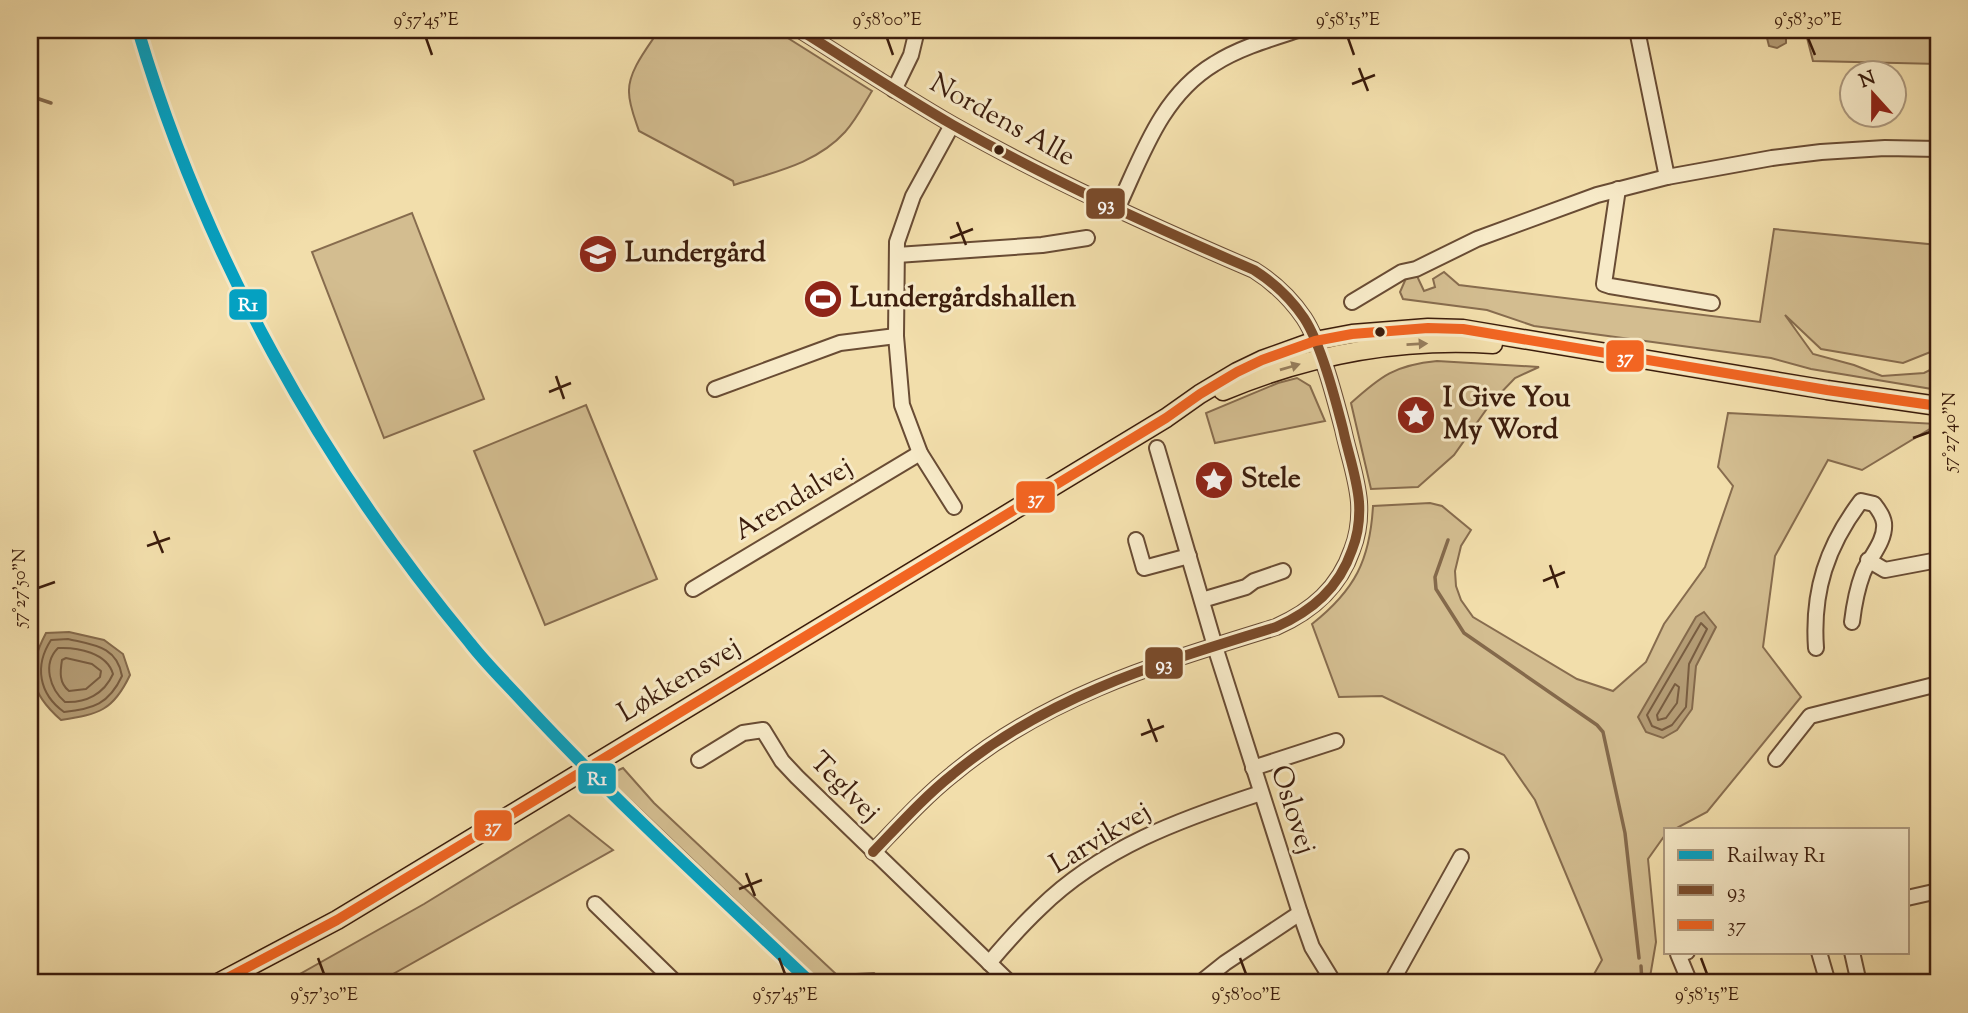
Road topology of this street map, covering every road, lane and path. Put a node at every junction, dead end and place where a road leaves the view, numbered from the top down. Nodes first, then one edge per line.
1 (800, 30) edge
2 (917, 30) edge
3 (1298, 30) edge
4 (1637, 30) edge
5 (894, 90) junction
6 (952, 125) junction
7 (1938, 149) edge
8 (1667, 177) junction
9 (1618, 189) junction
10 (1117, 209) junction
11 (1087, 238) dead end
12 (897, 255) junction
13 (1352, 302) dead end
14 (1712, 303) dead end
15 (896, 336) junction
16 (1315, 341) junction
17 (1565, 348) junction
18 (1321, 358) junction
19 (715, 389) dead end
20 (1938, 406) edge
21 (1166, 418) junction
22 (1157, 448) dead end
23 (920, 453) junction
24 (954, 507) dead end
25 (1136, 540) dead end
26 (1189, 556) junction
27 (1868, 560) junction
28 (1938, 560) edge
29 (1283, 571) dead end
30 (693, 589) dead end
31 (1202, 600) junction
32 (1852, 622) dead end
33 (1215, 646) junction
34 (1816, 648) dead end
35 (1938, 684) edge
36 (1336, 741) dead end
37 (1776, 759) dead end
38 (699, 760) dead end
39 (1253, 768) junction
40 (1261, 793) junction
41 (873, 852) junction
42 (1461, 857) dead end
43 (1938, 891) edge
44 (1909, 898) edge
45 (595, 904) dead end
46 (1300, 913) junction
47 (1678, 954) edge
48 (1820, 954) edge
49 (1852, 954) edge
50 (989, 962) junction
51 (218, 983) edge
52 (676, 983) edge
53 (1010, 983) edge
54 (1200, 983) edge
55 (1334, 983) edge
56 (1391, 983) edge
57 (1690, 983) edge
58 (1828, 983) edge
59 (1859, 983) edge

1 - 5 street, Nordens Alle
2 - 5 street
3 - 10 street
4 - 8 street
5 - 6 street, Nordens Alle
6 - 10 street, Nordens Alle
6 - 12 street
7 - 8 street
8 - 9 street
9 - 13 street
9 - 14 street
10 - 16 street, Nordens Alle
11 - 12 street
12 - 15 street
15 - 19 street
15 - 23 street
16 - 17 main road, Løkkensvej
16 - 18 street, Nordens Alle
16 - 21 main road, Løkkensvej
18 -> 17 main road, Løkkensvej
17 - 20 main road
21 -> 18 main road, Løkkensvej
18 - 33 street, Nordens Alle
21 - 51 main road, Løkkensvej
22 - 26 street, Oslovej
23 - 24 street
23 - 30 street, Arendalvej
25 - 26 street
26 - 31 street, Oslovej
27 - 28 street
27 - 32 street
27 - 34 street
29 - 31 street
31 - 33 street, Oslovej
33 - 39 street, Oslovej
33 - 41 street, Nordens Alle
35 - 37 street
36 - 39 street
38 - 41 street, Teglvej
39 - 40 street, Oslovej
40 - 46 street, Oslovej
40 - 50 street, Larvikvej
41 - 50 street, Teglvej
42 - 56 street
43 - 44 street
45 - 52 street
46 - 54 street
46 - 55 street, Oslovej
47 - 57 street
48 - 58 street
49 - 59 street
50 - 53 street, Teglvej

